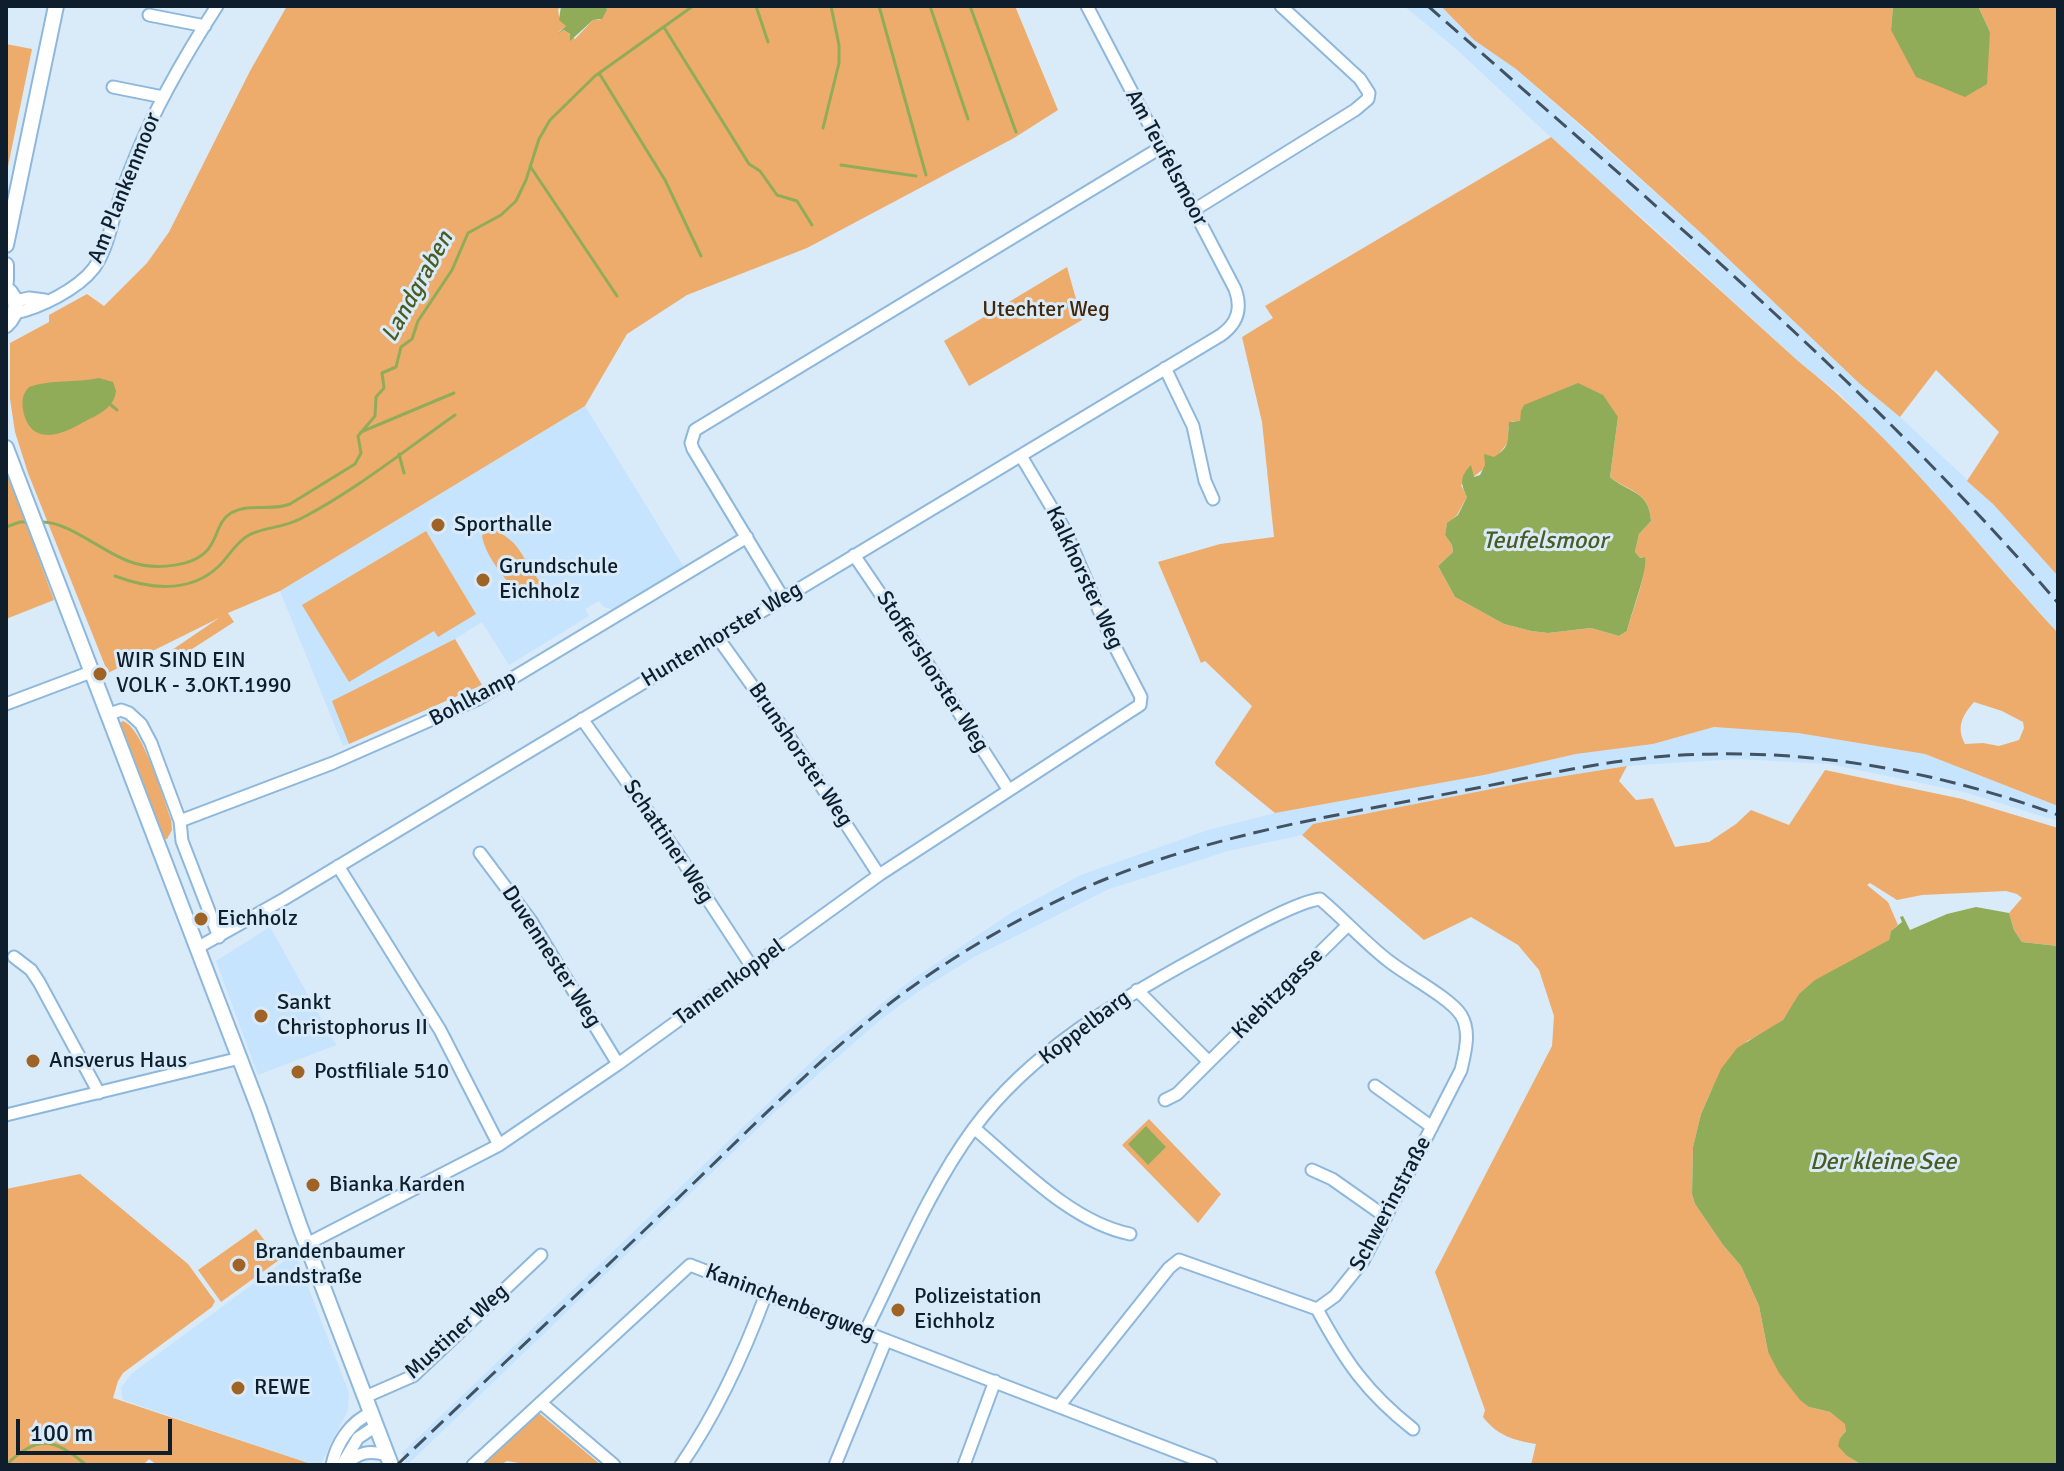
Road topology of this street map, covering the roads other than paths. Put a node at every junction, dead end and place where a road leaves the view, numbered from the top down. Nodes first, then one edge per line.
1 (56, 6) edge
2 (217, 6) edge
3 (1087, 6) edge
4 (1281, 6) edge
5 (149, 15) dead end
6 (205, 26) junction
7 (113, 87) dead end
8 (163, 97) junction
9 (1160, 148) junction
10 (1194, 210) junction
11 (6, 245) edge
12 (6, 265) edge
13 (6, 281) edge
14 (10, 307) edge
15 (1238, 312) joint
16 (1165, 368) junction
17 (6, 448) edge
18 (1021, 456) junction
19 (1213, 499) dead end
20 (747, 537) junction
21 (854, 555) junction
22 (783, 598) junction
23 (718, 638) junction
24 (91, 672) junction
25 (1142, 702) joint
26 (6, 704) edge
27 (107, 715) junction
28 (582, 719) junction
29 (1008, 789) junction
30 (180, 821) junction
31 (480, 853) dead end
32 (338, 866) junction
33 (879, 875) junction
34 (1347, 926) junction
35 (219, 937) junction
36 (197, 948) junction
37 (14, 957) dead end
38 (752, 967) junction
39 (1404, 973) joint
40 (1137, 990) junction
41 (240, 1058) junction
42 (1209, 1062) junction
43 (618, 1064) junction
44 (1375, 1086) dead end
45 (99, 1093) junction
46 (1165, 1100) dead end
47 (6, 1115) edge
48 (1432, 1127) junction
49 (974, 1128) junction
50 (499, 1145) junction
51 (1312, 1170) dead end
52 (1386, 1217) junction
53 (1130, 1234) dead end
54 (307, 1244) junction
55 (541, 1255) dead end
56 (766, 1294) junction
57 (1317, 1309) junction
58 (865, 1332) junction
59 (886, 1340) junction
60 (995, 1381) junction
61 (365, 1397) junction
62 (541, 1403) junction
63 (1059, 1406) junction
64 (373, 1420) junction
65 (1413, 1429) dead end
66 (389, 1460) edge
67 (332, 1465) edge
68 (343, 1465) edge
69 (473, 1465) edge
70 (614, 1465) edge
71 (681, 1465) edge
72 (835, 1465) edge
73 (964, 1465) edge
74 (1211, 1465) edge

1 - 11 main road
2 - 6 street, Am Plankenmoor
3 - 9 street, Am Teufelsmoor
4 - 10 street
5 - 6 street
6 - 8 street, Am Plankenmoor
7 - 8 street, Am Plankenmoor
8 - 14 street, Am Plankenmoor
9 - 10 street, Am Teufelsmoor
9 - 20 street
10 - 15 street, Am Teufelsmoor
12 - 13 main road
15 - 16 street, Huntenhorster Weg
16 - 18 street, Huntenhorster Weg
16 - 19 street
17 - 24 main road
18 - 21 street, Huntenhorster Weg
18 - 25 street, Kalkhorster Weg
20 - 22 street
20 - 30 street, Bohlkamp
21 - 22 street, Huntenhorster Weg
21 - 29 street, Stoffershorster Weg
22 - 23 street, Huntenhorster Weg
23 - 28 street, Huntenhorster Weg
23 - 33 street, Brunshorster Weg
24 - 26 street
24 - 27 main road
25 - 29 street, Tannenkoppel
27 - 30 street
27 - 36 main road
28 - 32 street, Huntenhorster Weg
28 - 38 street, Schattiner Weg
29 - 33 street, Tannenkoppel
30 - 35 street
31 - 43 street, Duvennester Weg
32 - 35 street, Huntenhorster Weg
32 - 50 street
33 - 38 street, Tannenkoppel
34 - 39 street, Koppelbarg
34 - 40 street, Koppelbarg
34 - 42 street, Kiebitzgasse
35 - 36 street, Huntenhorster Weg
36 - 41 main road
37 - 45 street
38 - 43 street, Tannenkoppel
39 - 48 street, Schwerinstraße
40 - 42 street
40 - 49 street, Koppelbarg
41 - 45 street
41 - 54 main road
42 - 46 street, Kiebitzgasse
43 - 50 street, Tannenkoppel
44 - 48 street
45 - 47 street
48 - 52 street, Schwerinstraße
49 - 53 street
49 - 58 street, Koppelbarg
50 - 54 street, Tannenkoppel
51 - 52 street
52 - 57 street, Schwerinstraße
54 - 61 main road
55 - 61 street, Mustiner Weg
56 - 58 street, Kaninchenbergweg
56 - 62 street, Kaninchenbergweg
56 - 71 street
57 - 63 street
57 - 65 street
58 - 59 street, Kaninchenbergweg
59 - 60 street, Kaninchenbergweg
59 - 72 street
60 - 63 street, Kaninchenbergweg
60 - 73 street
61 - 64 main road
62 - 69 street, Kaninchenbergweg
62 - 70 street
63 - 74 street, Kaninchenbergweg
64 - 66 main road
64 - 67 street
64 - 68 street
66 - 68 street

